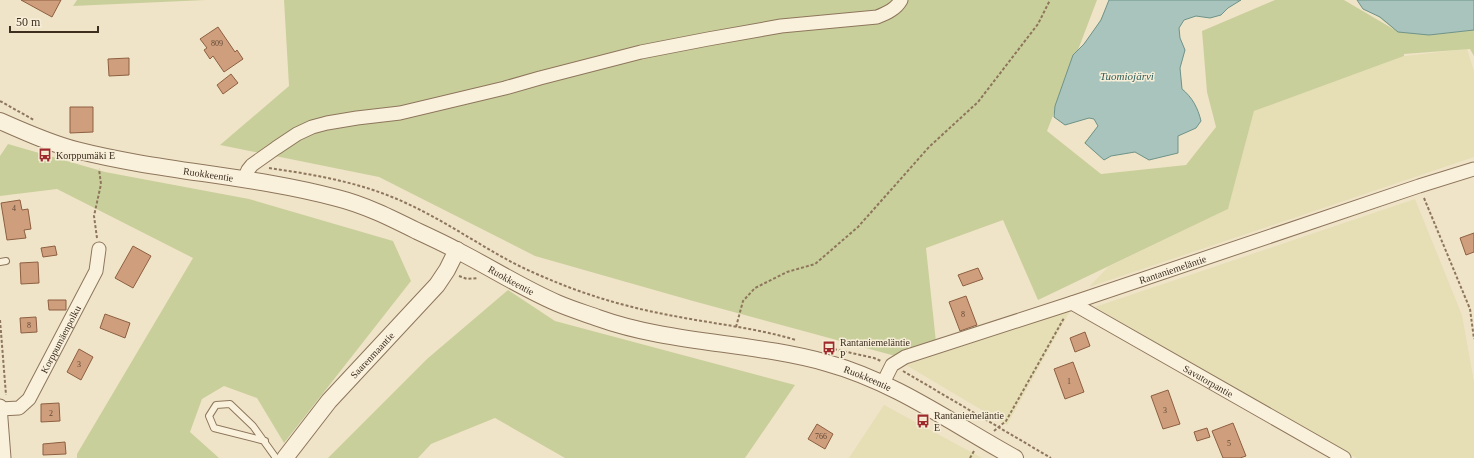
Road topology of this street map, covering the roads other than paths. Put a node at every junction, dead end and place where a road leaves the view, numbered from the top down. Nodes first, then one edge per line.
1 (901, 0) edge
2 (0, 121) edge
3 (1474, 169) edge
4 (248, 172) junction
5 (99, 249) road end
6 (456, 250) junction
7 (1072, 303) junction
8 (883, 383) junction
9 (2, 408) edge
10 (265, 441) junction
11 (4, 458) edge
12 (276, 458) edge
13 (286, 458) edge
14 (1015, 458) edge
15 (1344, 458) edge

1 - 4 street
2 - 4 street, Ruokkeentie
3 - 7 street, Rantaniemeläntie
4 - 6 street, Ruokkeentie
5 - 9 street, Korppumäenpolku
6 - 8 street, Ruokkeentie
6 - 13 street, Saarenmaantie
7 - 8 street, Rantaniemeläntie
7 - 15 street, Savutorpantie
8 - 14 street, Ruokkeentie
9 - 11 street
10 - 10 lane
10 - 12 lane

